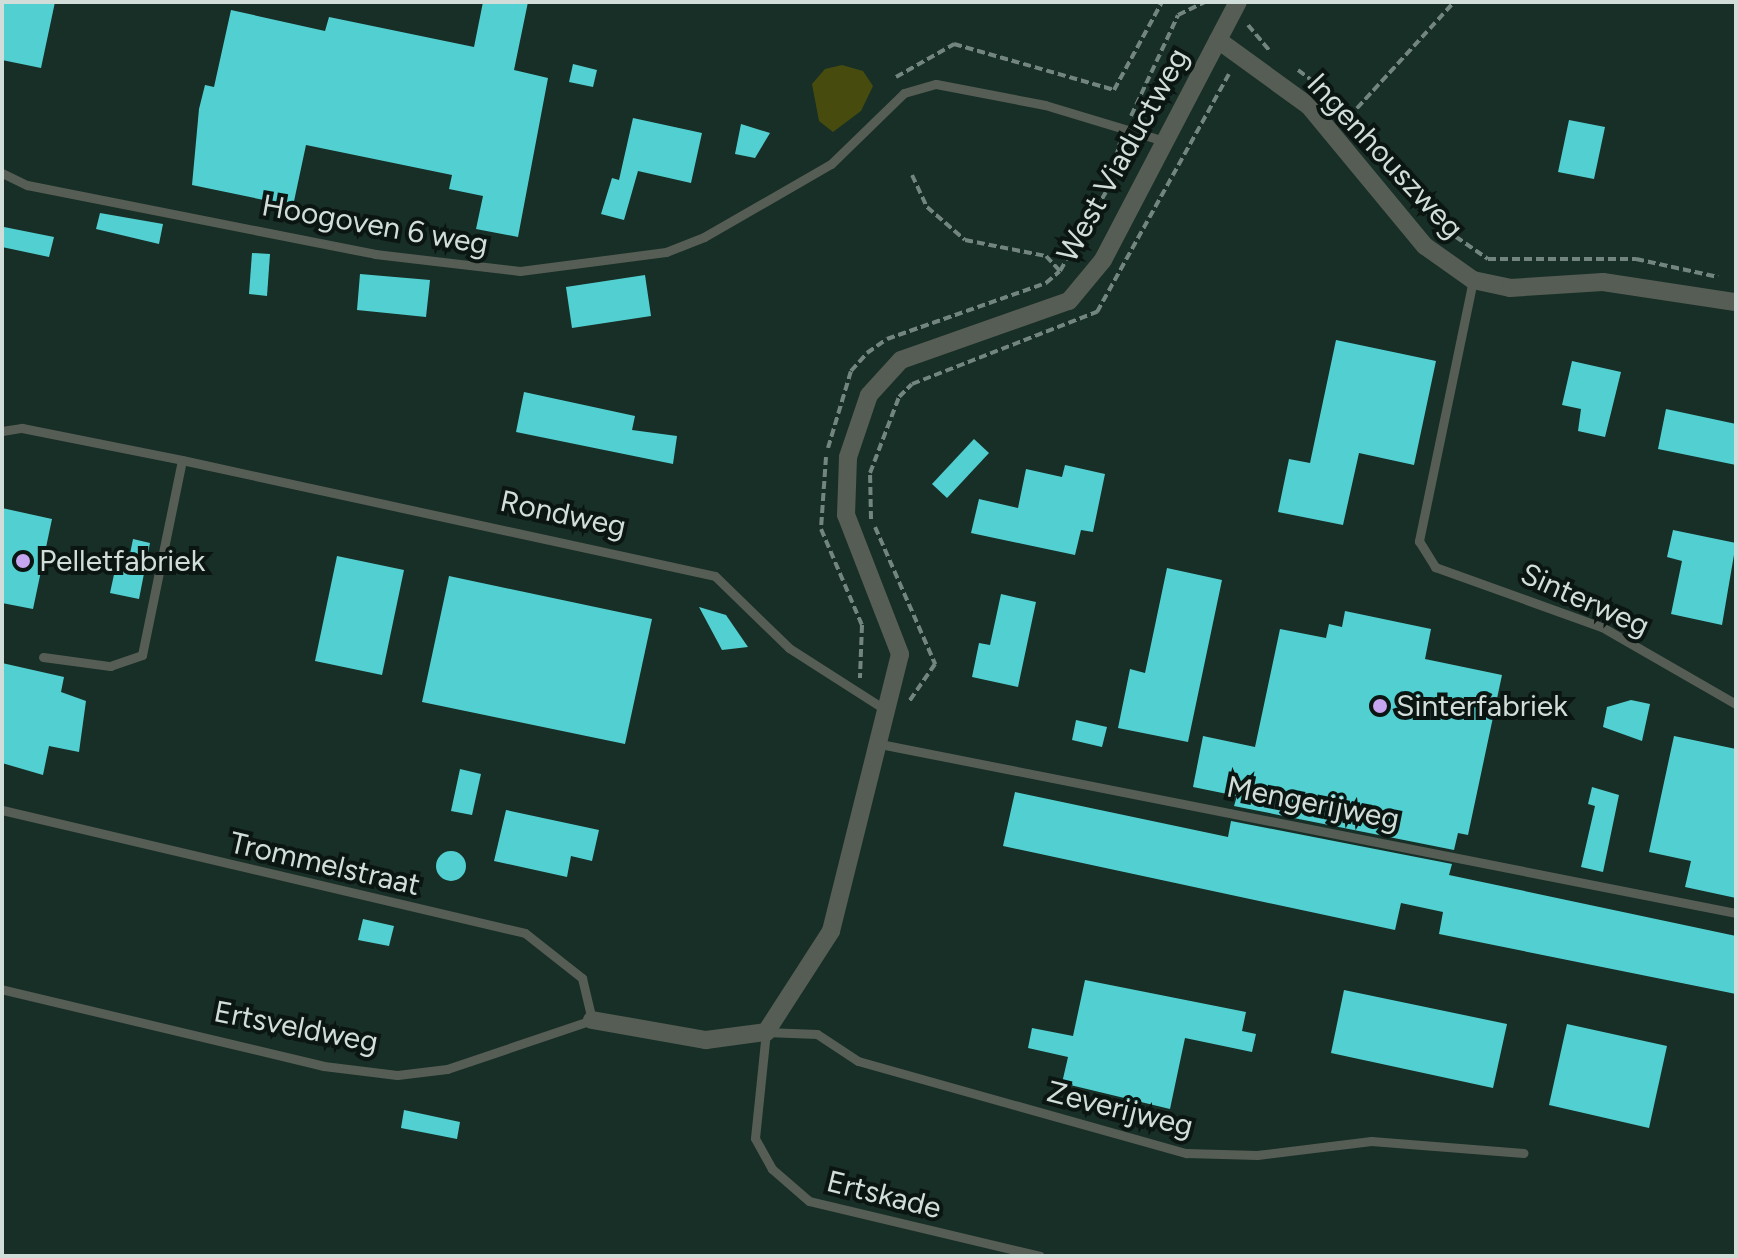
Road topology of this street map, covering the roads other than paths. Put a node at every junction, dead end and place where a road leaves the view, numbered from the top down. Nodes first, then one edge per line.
1 (1238, 2) edge
2 (1218, 40) junction
3 (1164, 141) junction
4 (2, 173) edge
5 (1473, 280) junction
6 (1736, 302) edge
7 (2, 431) edge
8 (182, 460) junction
9 (43, 657) dead end
10 (1736, 704) edge
11 (888, 712) junction
12 (880, 744) junction
13 (2, 810) edge
14 (1736, 913) edge
15 (2, 989) edge
16 (592, 1020) junction
17 (766, 1032) junction
18 (1524, 1153) dead end
19 (1040, 1256) edge

1 - 2 street, West Viaductweg
2 - 3 street, West Viaductweg
2 - 5 street, Ingenhouszweg
3 - 4 lane, Hoogoven 6 weg
3 - 11 street, West Viaductweg
5 - 6 street, Ingenhouszweg
5 - 10 lane, Sinterweg
7 - 8 lane, Rondweg
8 - 9 lane
8 - 11 lane, Rondweg
11 - 12 street
12 - 14 lane, Mengerijweg
12 - 17 street
13 - 16 lane, Trommelstraat
15 - 16 lane, Ertsveldweg
16 - 17 street, Ertsveldweg
17 - 18 lane, Zeverijweg
17 - 19 lane, Ertskade

